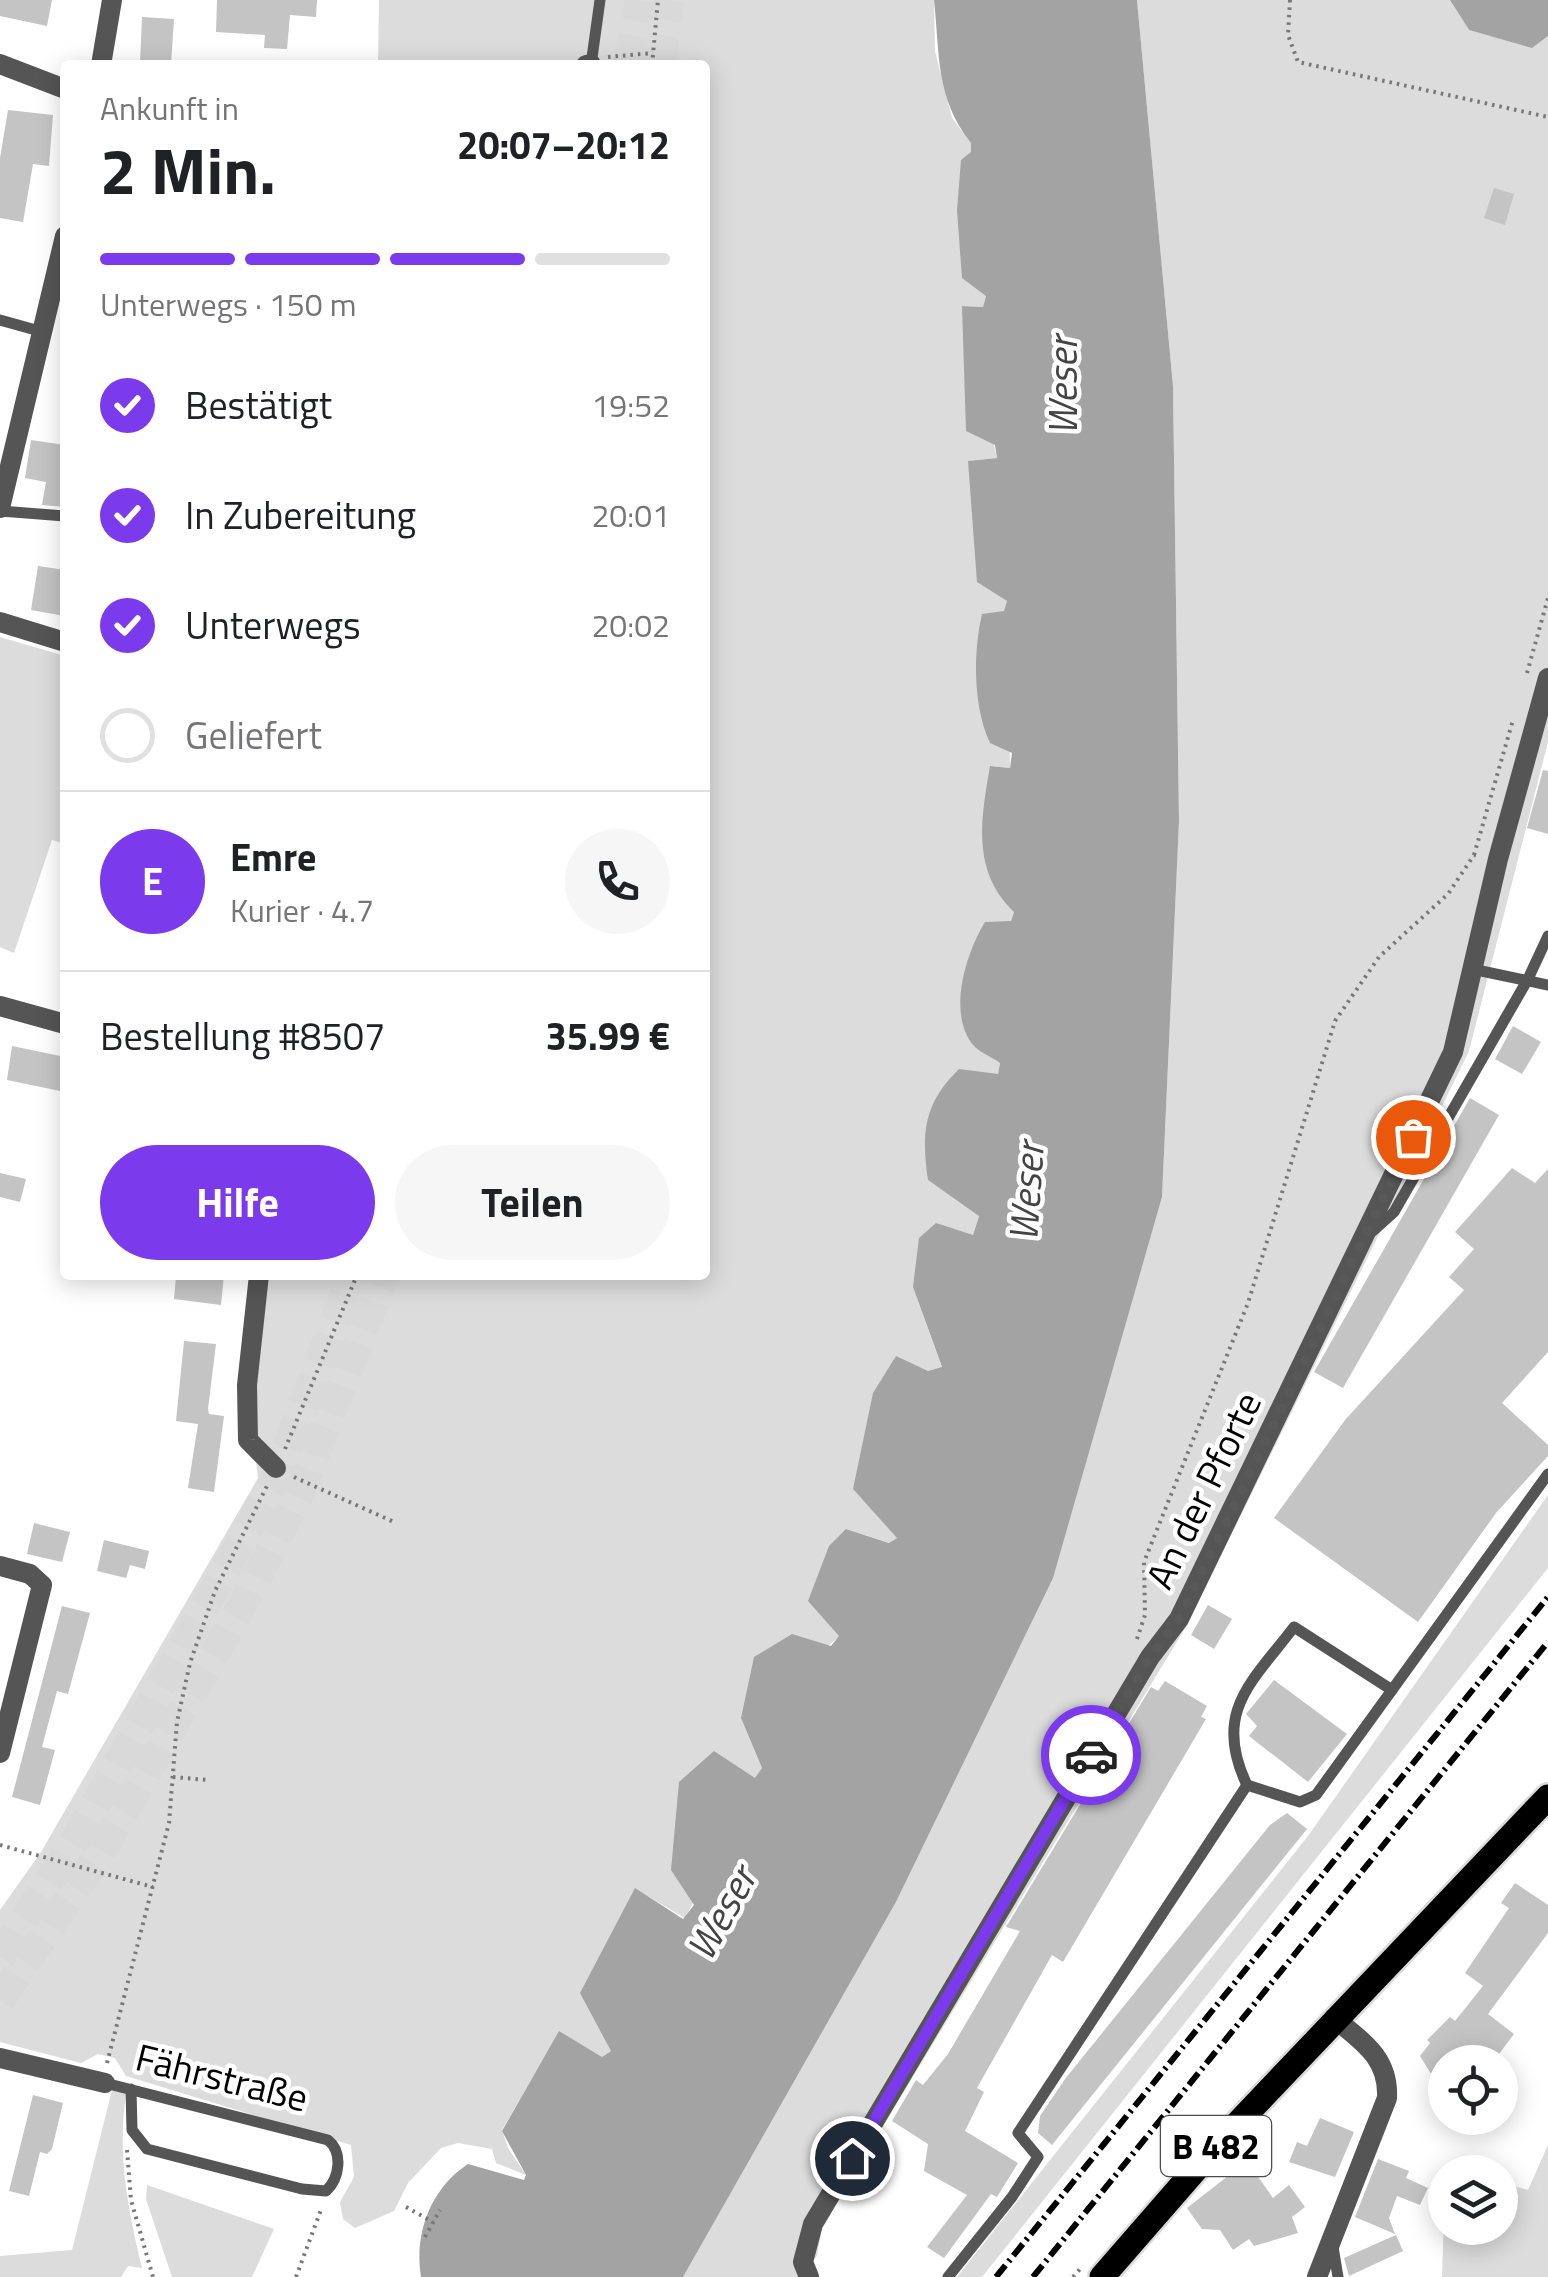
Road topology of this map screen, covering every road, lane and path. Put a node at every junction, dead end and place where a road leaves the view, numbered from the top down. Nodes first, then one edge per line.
1 (112, 0) edge
2 (600, 0) edge
3 (658, 0) edge
4 (1290, 0) edge
5 (653, 52) junction
6 (102, 60) edge
7 (590, 60) edge
8 (600, 60) edge
9 (652, 60) edge
10 (0, 64) edge
11 (60, 87) edge
12 (1548, 117) edge
13 (60, 260) edge
14 (0, 320) edge
15 (42, 332) junction
16 (0, 510) edge
17 (60, 516) edge
18 (1548, 598) edge
19 (0, 622) edge
20 (60, 640) edge
21 (1548, 678) edge
22 (1522, 690) dead end
23 (1516, 708) dead end
24 (1474, 855) junction
25 (1498, 860) junction
26 (1548, 936) edge
27 (1472, 969) junction
28 (1528, 979) junction
29 (1548, 985) edge
30 (0, 1006) edge
31 (60, 1023) edge
32 (1363, 1241) junction
33 (259, 1280) edge
34 (355, 1280) edge
35 (276, 1468) junction
36 (1548, 1474) edge
37 (394, 1522) dead end
38 (0, 1566) edge
39 (1150, 1657) junction
40 (1392, 1690) junction
41 (0, 1753) edge
42 (173, 1776) junction
43 (208, 1780) dead end
44 (1248, 1784) junction
45 (1548, 1797) edge
46 (0, 1845) edge
47 (154, 1887) junction
48 (1334, 2018) junction
49 (0, 2058) edge
50 (106, 2083) junction
51 (131, 2089) junction
52 (132, 2130) junction
53 (326, 2191) junction
54 (406, 2207) dead end
55 (440, 2210) dead end
56 (434, 2222) junction
57 (426, 2238) dead end
58 (1331, 2240) junction
59 (153, 2277) edge
60 (296, 2277) edge
61 (809, 2277) edge
62 (948, 2277) edge
63 (1102, 2277) edge
64 (1317, 2277) edge
65 (1338, 2277) edge

1 - 6 street
2 - 7 lane
3 - 5 path
4 - 12 path
5 - 8 path
5 - 9 path
10 - 11 street
13 - 15 street
14 - 15 lane
15 - 16 street
16 - 17 lane
18 - 22 path
19 - 20 street
21 - 25 street, An der Pforte
23 - 24 path
24 - 25 path
24 - 39 path
25 - 27 street, An der Pforte
26 - 28 lane
27 - 28 lane
27 - 32 street, An der Pforte
28 - 29 lane
28 - 32 lane
30 - 31 street
32 - 39 street, An der Pforte
33 - 35 street
34 - 35 path
35 - 37 path
35 - 42 path
36 - 40 lane
38 - 41 street
39 - 61 street, An der Pforte
40 - 44 lane
40 - 44 lane
42 - 43 path
42 - 47 path
44 - 62 lane
45 - 48 main road, B 482
46 - 47 path
47 - 50 path
48 - 58 street
48 - 63 main road, B 482
49 - 50 street, Fährstraße
50 - 51 lane, Fährstraße
51 - 52 lane
51 - 53 lane, Fährstraße
52 - 53 lane
52 - 59 path
53 - 60 path
54 - 56 path
55 - 56 path
56 - 57 path
58 - 64 street
58 - 65 lane

